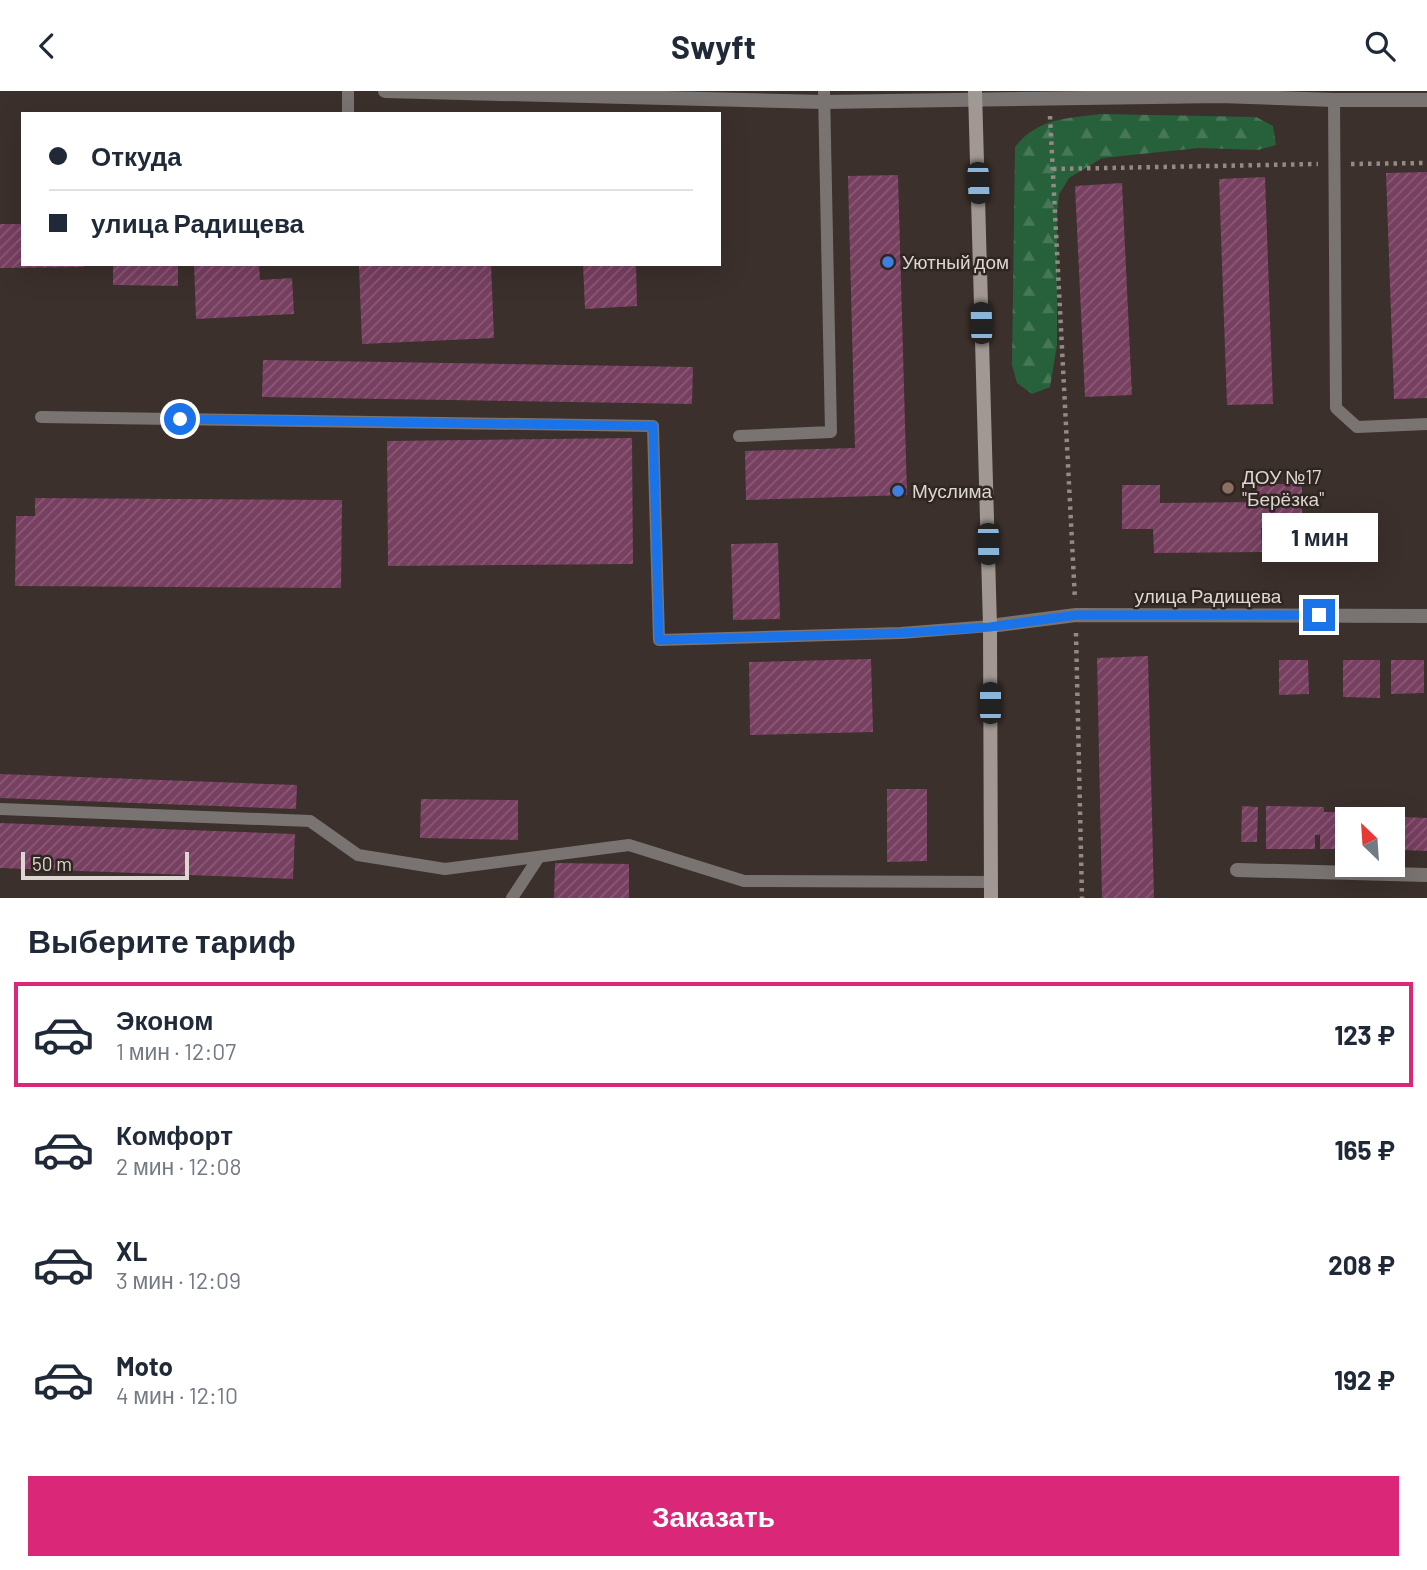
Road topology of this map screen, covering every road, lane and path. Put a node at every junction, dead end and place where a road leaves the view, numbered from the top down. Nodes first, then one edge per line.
1 (348, 91) edge
2 (385, 91) edge
3 (449, 92) edge
4 (975, 95) edge
5 (824, 96) edge
6 (1049, 97) junction
7 (1334, 100) junction
8 (1427, 100) edge
9 (348, 112) edge
10 (1427, 163) edge
11 (1334, 164) junction
12 (1053, 169) junction
13 (41, 417) dead end
14 (1427, 424) edge
15 (739, 436) dead end
16 (1076, 615) junction
17 (1427, 616) edge
18 (990, 627) junction
19 (0, 809) edge
20 (539, 857) junction
21 (1237, 870) dead end
22 (1427, 875) edge
23 (991, 882) junction
24 (512, 898) edge
25 (991, 898) edge
26 (1082, 898) edge

1 - 9 lane
2 - 3 street
3 - 5 street
4 - 5 street
4 - 6 street
4 - 18 street
5 - 15 lane
6 - 7 street
6 - 12 path
7 - 8 street
7 - 11 lane
10 - 11 path
11 - 12 path
11 - 14 lane
12 - 16 path
13 - 18 lane
16 - 17 street, улица Радищева
16 - 18 street, улица Радищева
16 - 26 path
18 - 23 street
19 - 20 lane
20 - 23 lane
20 - 24 lane
21 - 22 street
23 - 25 street

